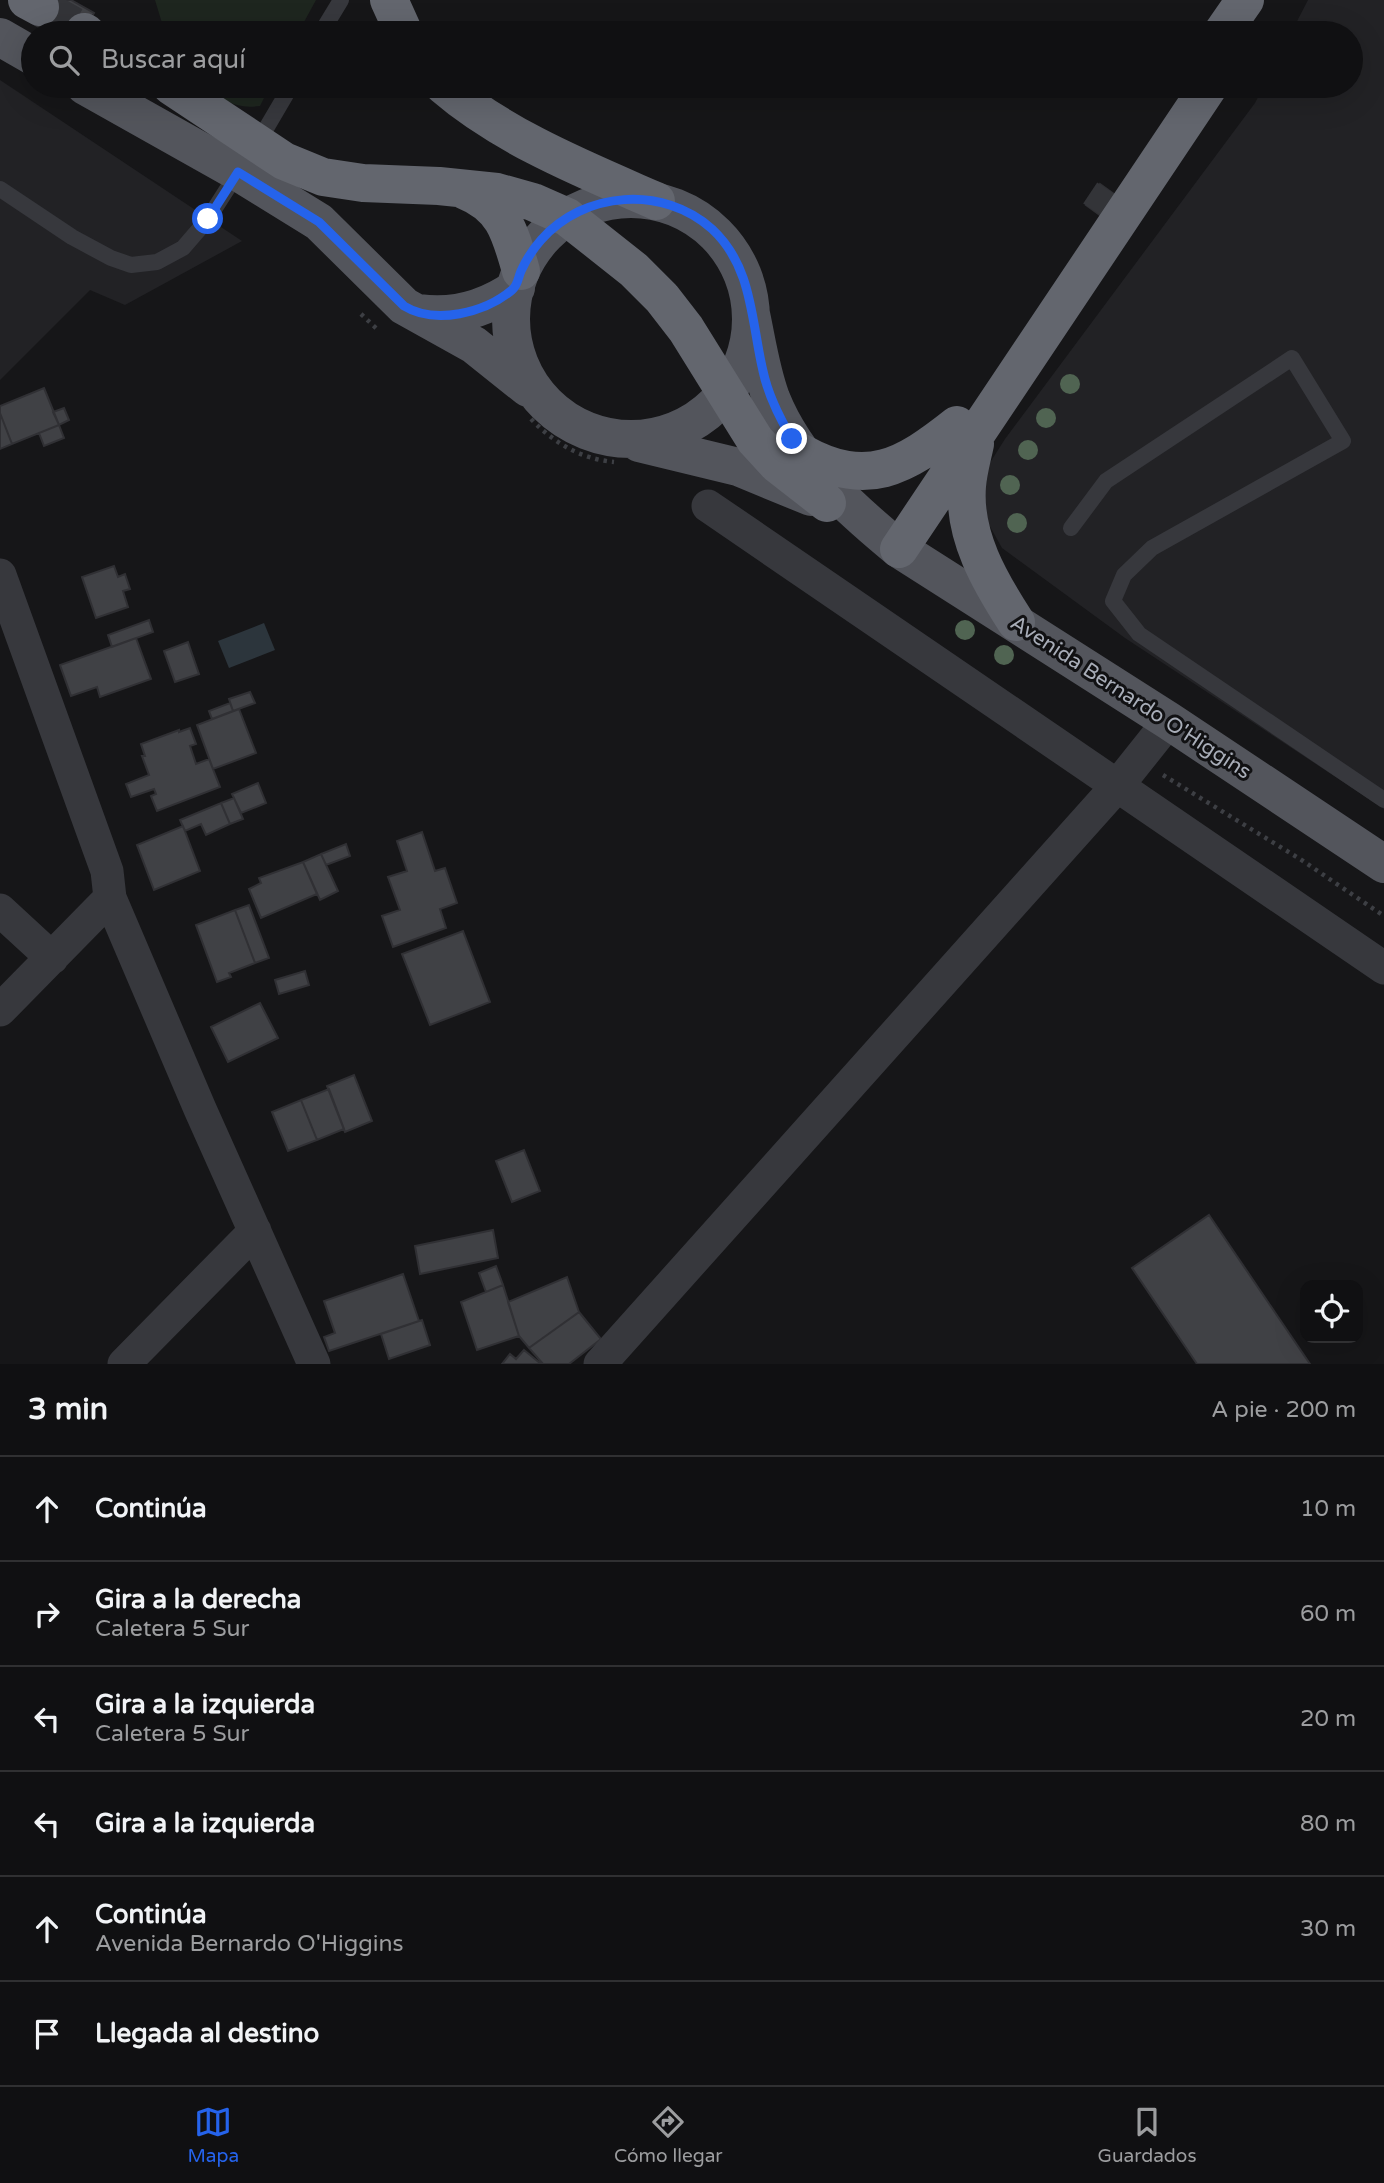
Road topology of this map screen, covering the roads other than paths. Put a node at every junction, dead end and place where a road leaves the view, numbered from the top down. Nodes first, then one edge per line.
1 (341, 0) edge
2 (389, 0) edge
3 (1245, 0) edge
4 (1265, 0) edge
5 (328, 21) edge
6 (399, 21) edge
7 (1230, 21) edge
8 (1252, 21) edge
9 (0, 37) edge
10 (21, 49) edge
11 (112, 98) edge
12 (184, 98) edge
13 (284, 98) edge
14 (460, 98) edge
15 (1178, 98) edge
16 (1201, 98) edge
17 (247, 158) junction
18 (0, 189) edge
19 (462, 189) junction
20 (656, 201) junction
21 (567, 217) junction
22 (518, 279) junction
23 (415, 313) junction
24 (751, 314) junction
25 (726, 394) junction
26 (543, 401) junction
27 (967, 428) junction
28 (626, 440) junction
29 (802, 453) junction
30 (827, 503) junction
31 (708, 506) dead end
32 (1071, 528) dead end
33 (889, 540) junction
34 (0, 575) edge
35 (1016, 622) junction
36 (1169, 720) junction
37 (1118, 785) junction
38 (1384, 800) edge
39 (1384, 864) edge
40 (110, 898) junction
41 (0, 910) edge
42 (52, 958) junction
43 (1384, 968) edge
44 (0, 1010) edge
45 (255, 1231) junction
46 (124, 1364) edge
47 (314, 1364) edge
48 (600, 1364) edge

1 - 5 lane
2 - 6 highway
3 - 7 highway
4 - 8 highway
9 - 10 main road
11 - 17 main road, Avenida Bernardo O'Higgins
12 - 17 highway
13 - 17 lane
14 - 20 highway
15 - 27 highway
16 - 27 highway
17 - 18 lane
17 - 19 highway
17 - 23 main road, Avenida Bernardo O'Higgins
19 - 21 highway
19 - 22 highway
20 - 21 main road, Avenida Bernardo O'Higgins
20 - 24 main road, Avenida Bernardo O'Higgins
21 - 22 main road, Avenida Bernardo O'Higgins
21 - 25 highway
22 - 23 main road
22 - 26 main road
23 - 26 main road, Avenida Bernardo O'Higgins
24 - 25 main road
24 - 29 main road, Avenida Bernardo O'Higgins
25 - 28 main road
25 - 30 highway
26 - 28 main road, Avenida Bernardo O'Higgins
27 - 29 highway
27 - 33 highway
27 - 35 highway
28 - 30 main road, Avenida Bernardo O'Higgins
29 - 33 main road, Avenida Bernardo O'Higgins
30 - 33 main road, Avenida Bernardo O'Higgins
31 - 37 street
32 - 38 lane
33 - 35 main road, Avenida Bernardo O'Higgins
34 - 40 street
35 - 36 main road, Avenida Bernardo O'Higgins
36 - 37 street
36 - 39 main road, Avenida Bernardo O'Higgins
37 - 43 street
37 - 48 street
40 - 42 street
40 - 45 street
41 - 42 street
42 - 44 street
45 - 46 street
45 - 47 street

